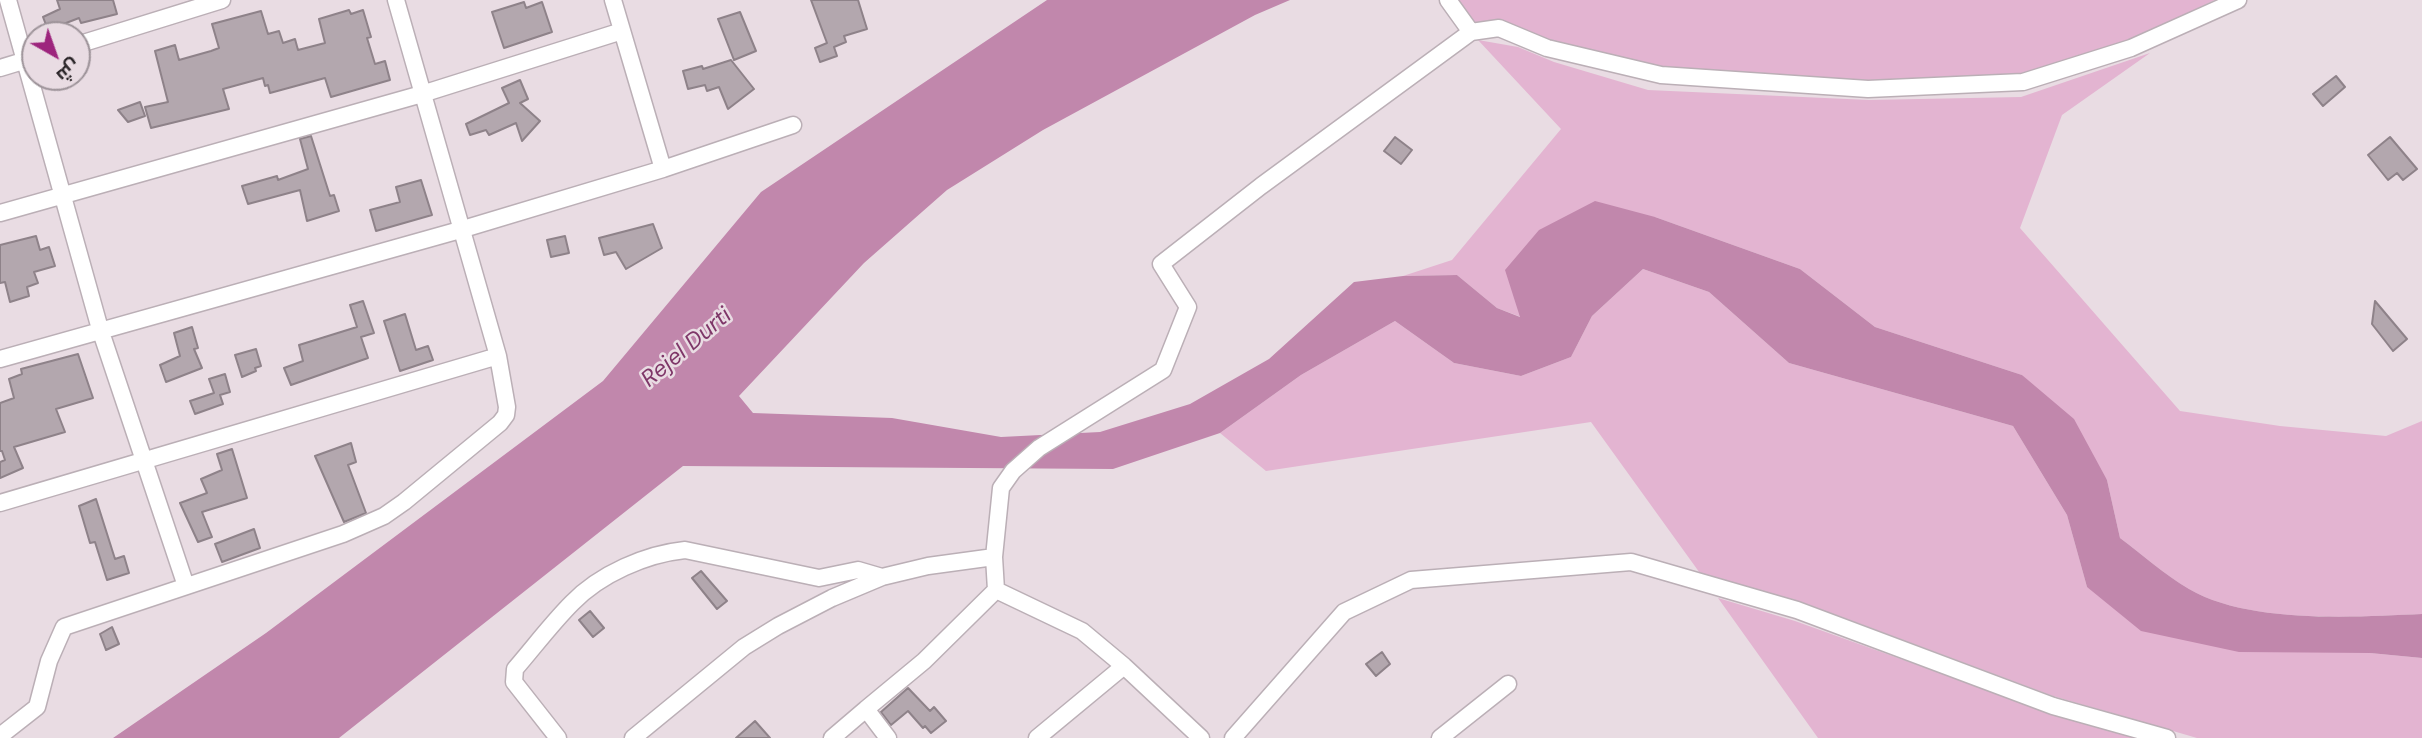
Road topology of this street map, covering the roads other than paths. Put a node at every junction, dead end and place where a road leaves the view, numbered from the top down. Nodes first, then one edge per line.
1 (8, 0) edge
2 (222, 0) edge
3 (396, 0) edge
4 (613, 0) edge
5 (1448, 0) edge
6 (2238, 0) edge
7 (622, 31) junction
8 (1471, 32) junction
9 (21, 35) edge
10 (91, 41) edge
11 (21, 62) edge
12 (0, 68) edge
13 (38, 91) edge
14 (422, 94) junction
15 (793, 125) dead end
16 (663, 169) junction
17 (62, 195) junction
18 (0, 213) edge
19 (460, 230) junction
20 (100, 329) junction
21 (498, 356) junction
22 (0, 359) edge
23 (144, 462) junction
24 (0, 503) edge
25 (995, 557) junction
26 (882, 577) junction
27 (186, 586) junction
28 (996, 590) junction
29 (1124, 666) junction
30 (1508, 684) dead end
31 (866, 709) junction
32 (0, 736) edge
33 (558, 738) edge
34 (633, 738) edge
35 (832, 738) edge
36 (888, 738) edge
37 (1037, 738) edge
38 (1201, 738) edge
39 (1233, 738) edge
40 (1440, 738) edge
41 (2167, 738) edge

1 - 9 street
2 - 10 street
3 - 14 street
4 - 7 street
5 - 8 street
6 - 8 street
7 - 14 street
7 - 16 street
8 - 25 street
11 - 12 street
13 - 17 street
14 - 17 street
14 - 19 street
15 - 16 street
16 - 19 street
17 - 18 street
17 - 20 street
19 - 20 street
19 - 21 street
20 - 22 street
20 - 23 street
21 - 23 street
21 - 27 street
23 - 24 street
23 - 27 street
25 - 26 street
25 - 28 street
26 - 33 street
26 - 34 street
27 - 32 street
28 - 29 street
28 - 31 street
29 - 37 street
29 - 38 street
30 - 40 street
31 - 35 street
31 - 36 street
39 - 41 street

